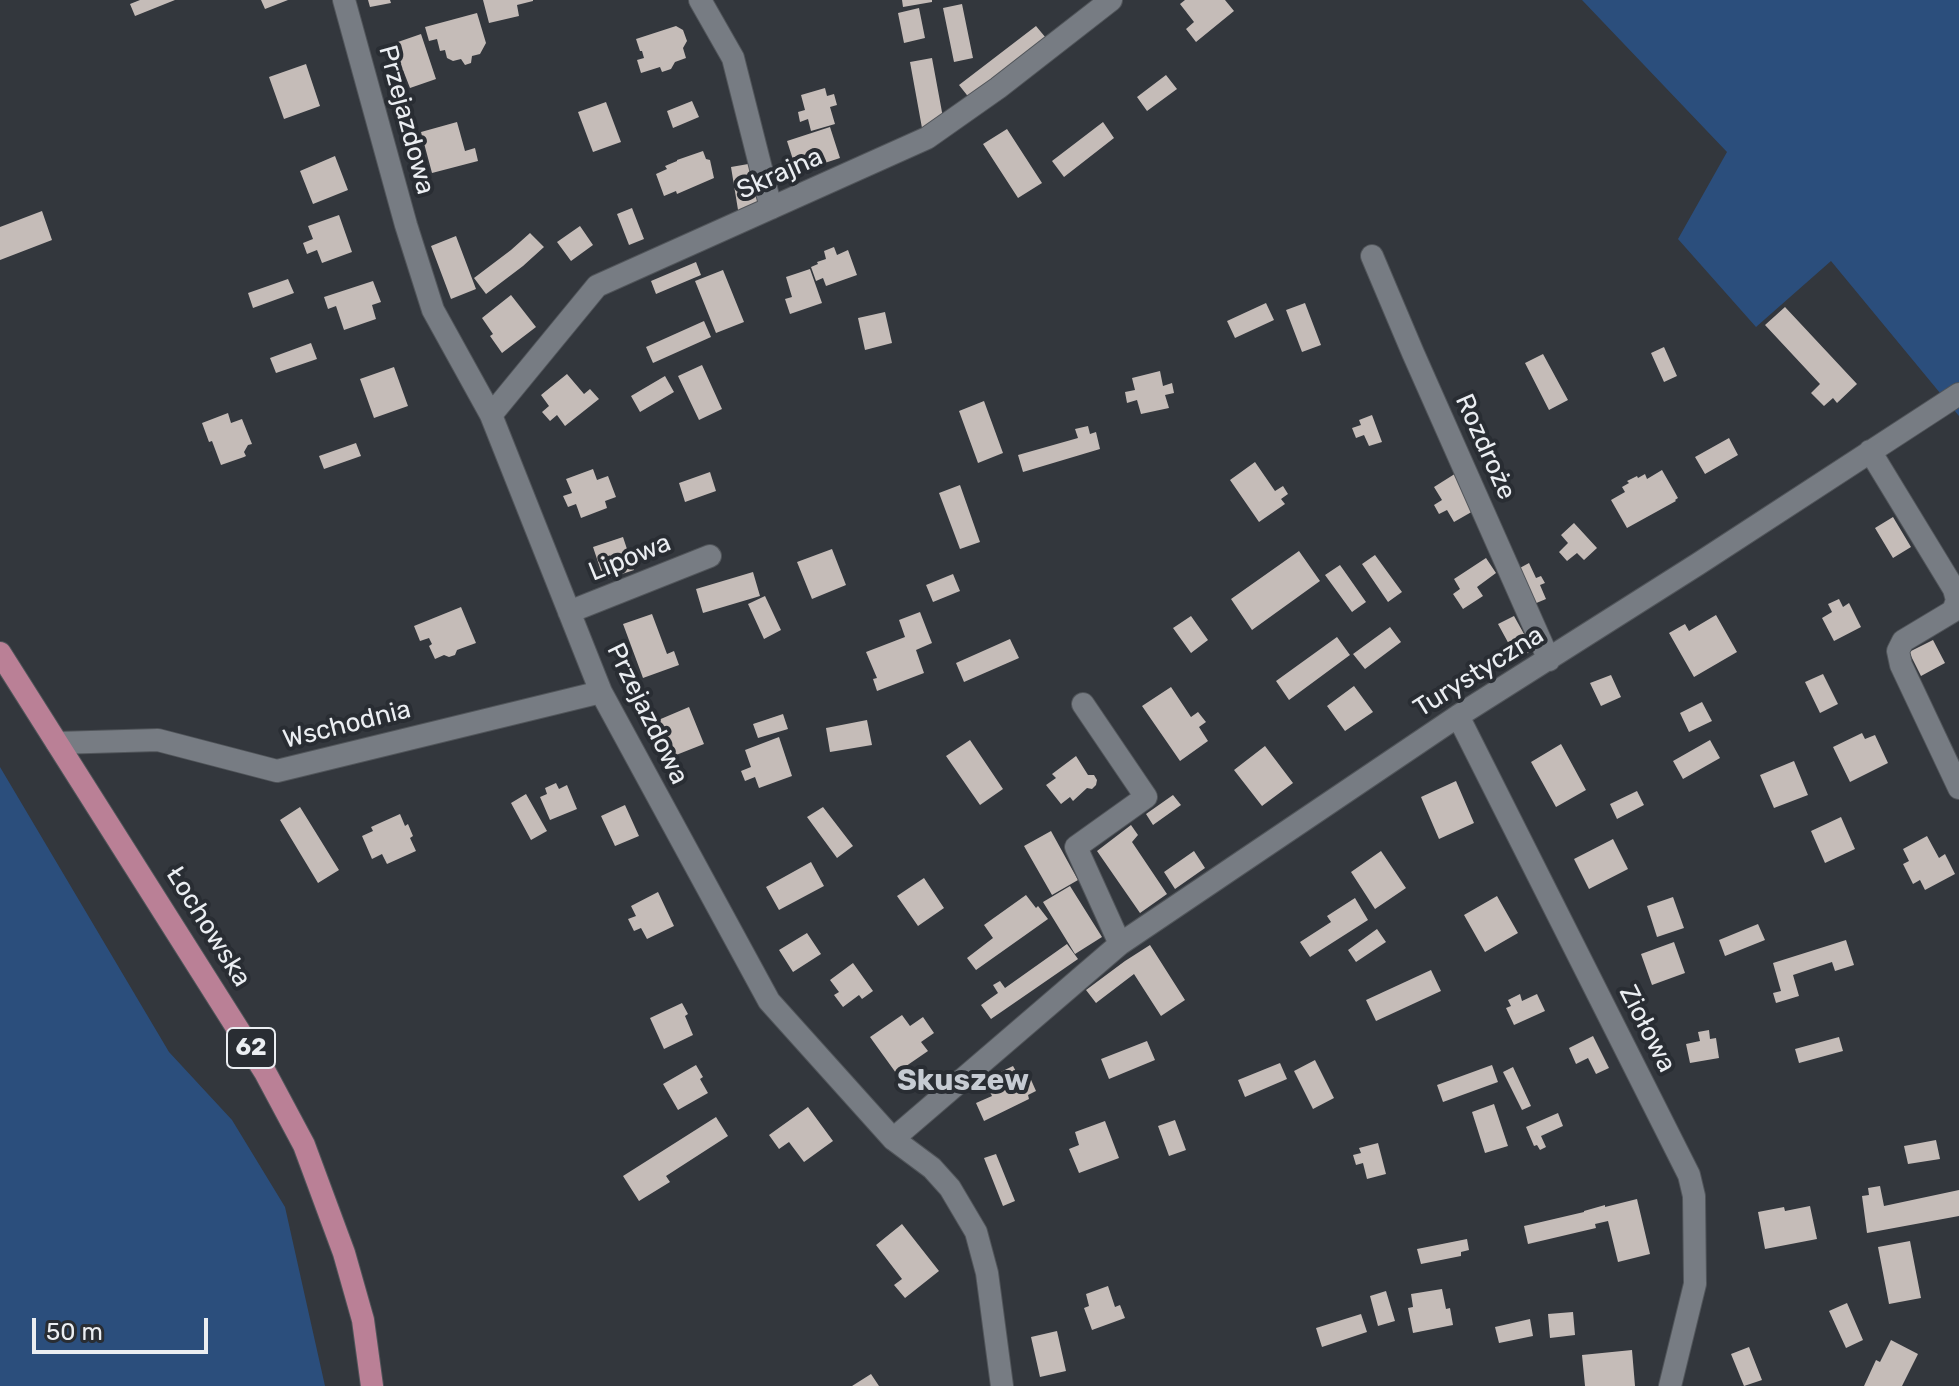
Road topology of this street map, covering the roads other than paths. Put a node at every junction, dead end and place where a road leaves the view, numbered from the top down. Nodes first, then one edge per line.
1 (344, 0) edge
2 (700, 0) edge
3 (1111, 0) edge
4 (771, 208) junction
5 (1372, 256) dead end
6 (1959, 394) edge
7 (491, 415) junction
8 (1870, 451) junction
9 (710, 556) dead end
10 (569, 612) junction
11 (0, 653) edge
12 (1549, 660) junction
13 (601, 692) junction
14 (1083, 704) dead end
15 (1458, 716) junction
16 (57, 743) junction
17 (1959, 788) edge
18 (1120, 944) junction
19 (893, 1139) junction
20 (372, 1386) edge
21 (1002, 1386) edge
22 (1670, 1386) edge

1 - 7 street, Przejazdowa
2 - 4 street
3 - 4 street, Skrajna
4 - 7 street, Skrajna
5 - 12 street, Rozdroże
6 - 8 street, Turystyczna
7 - 10 street, Przejazdowa
8 - 12 street, Turystyczna
8 - 17 street
9 - 10 street, Lipowa
10 - 13 street, Przejazdowa
11 - 16 main road, Łochowska / 62
12 - 15 street, Turystyczna
13 - 16 street, Wschodnia
13 - 19 street, Przejazdowa
14 - 18 street
15 - 18 street, Turystyczna
15 - 22 street, Ziołowa
16 - 20 main road, Łochowska / 62
18 - 19 street, Turystyczna
19 - 21 street, Przejazdowa

